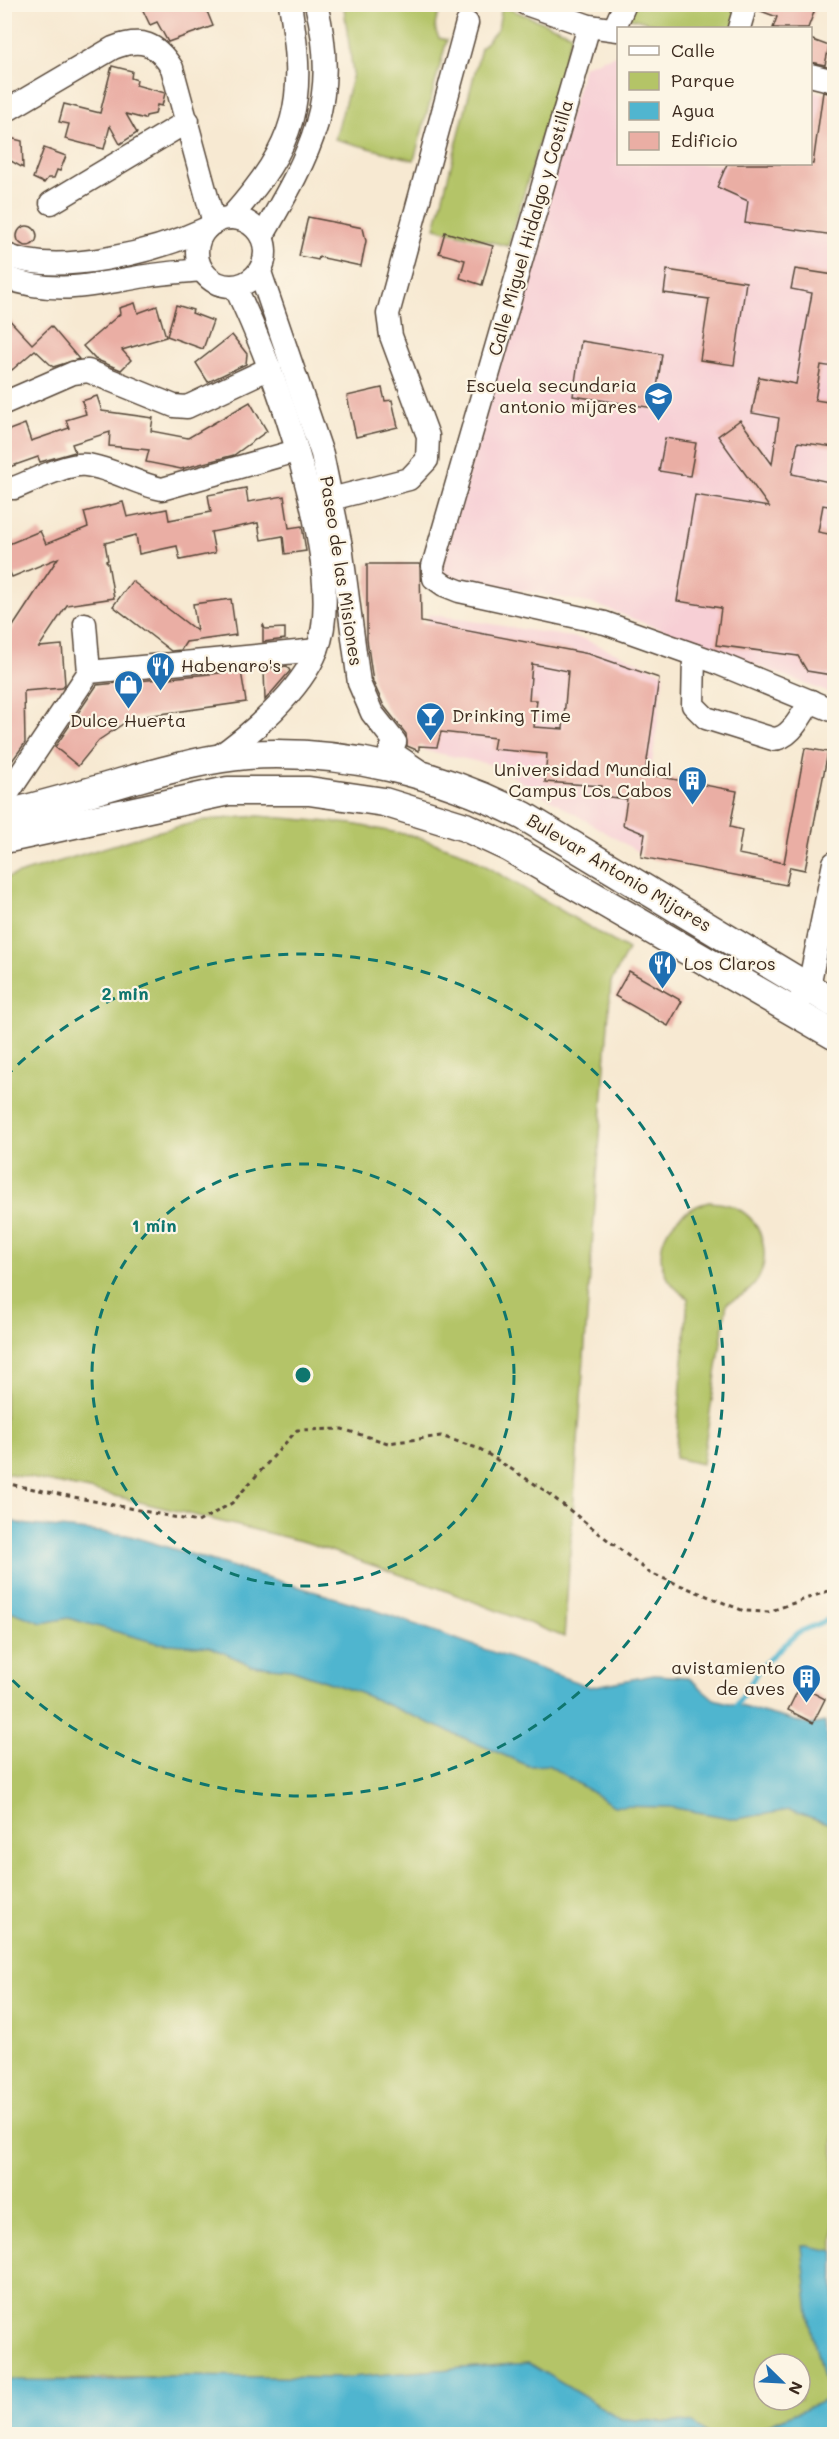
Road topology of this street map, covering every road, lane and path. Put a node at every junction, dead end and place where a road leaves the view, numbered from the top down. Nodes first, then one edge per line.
1 (290, 4) edge
2 (316, 4) edge
3 (526, 4) edge
4 (625, 4) edge
5 (747, 4) edge
6 (467, 22) dead end
7 (589, 26) junction
8 (739, 27) edge
9 (616, 29) edge
10 (812, 76) edge
11 (834, 81) edge
12 (4, 112) edge
13 (188, 121) junction
14 (51, 203) dead end
15 (217, 223) junction
16 (262, 237) junction
17 (4, 254) edge
18 (201, 270) junction
19 (260, 272) junction
20 (4, 277) edge
21 (235, 287) junction
22 (270, 368) junction
23 (4, 403) edge
24 (296, 451) junction
25 (4, 488) edge
26 (332, 499) junction
27 (86, 624) dead end
28 (317, 650) junction
29 (694, 655) junction
30 (89, 672) junction
31 (811, 701) junction
32 (834, 711) edge
33 (212, 760) junction
34 (426, 776) junction
35 (106, 787) junction
36 (4, 799) edge
37 (4, 815) edge
38 (115, 817) junction
39 (4, 839) edge
40 (834, 863) edge
41 (809, 986) junction
42 (834, 1003) edge
43 (793, 1011) junction
44 (834, 1035) edge
45 (4, 1483) edge
46 (834, 1588) edge

1 - 15 street
2 - 16 street
3 - 7 street
4 - 9 street
5 - 8 street
6 - 26 street
7 - 9 street
7 - 29 street, Calle Miguel Hidalgo y Costilla
10 - 11 street
12 - 13 street
13 - 14 street
13 - 15 street
15 - 16 street
15 - 17 street
15 - 18 street
16 - 19 street
18 - 20 street
18 - 21 street
19 - 21 street
19 - 26 street, Paseo de las Misiones
21 - 22 street, Paseo de las Misiones
22 - 23 street
22 - 24 street, Paseo de las Misiones
24 - 25 street
24 - 28 street, Paseo de las Misiones
26 - 34 street, Paseo de las Misiones
27 - 30 street
28 - 30 street
28 - 33 street, Paseo de las Misiones
29 - 31 street, Calle Miguel Hidalgo y Costilla
29 - 31 street
30 - 36 street
31 - 32 street, Calle Miguel Hidalgo y Costilla
33 - 34 main road, Bulevar Antonio Mijares
33 - 35 main road, Bulevar Antonio Mijares
34 - 41 main road, Bulevar Antonio Mijares
35 - 37 main road, Bulevar Antonio Mijares
35 - 38 street
38 - 39 main road, Bulevar Antonio Mijares
38 - 43 main road, Bulevar Antonio Mijares
40 - 41 street
41 - 42 main road, Bulevar Antonio Mijares
41 - 43 street
43 - 44 main road, Bulevar Antonio Mijares
45 - 46 path

